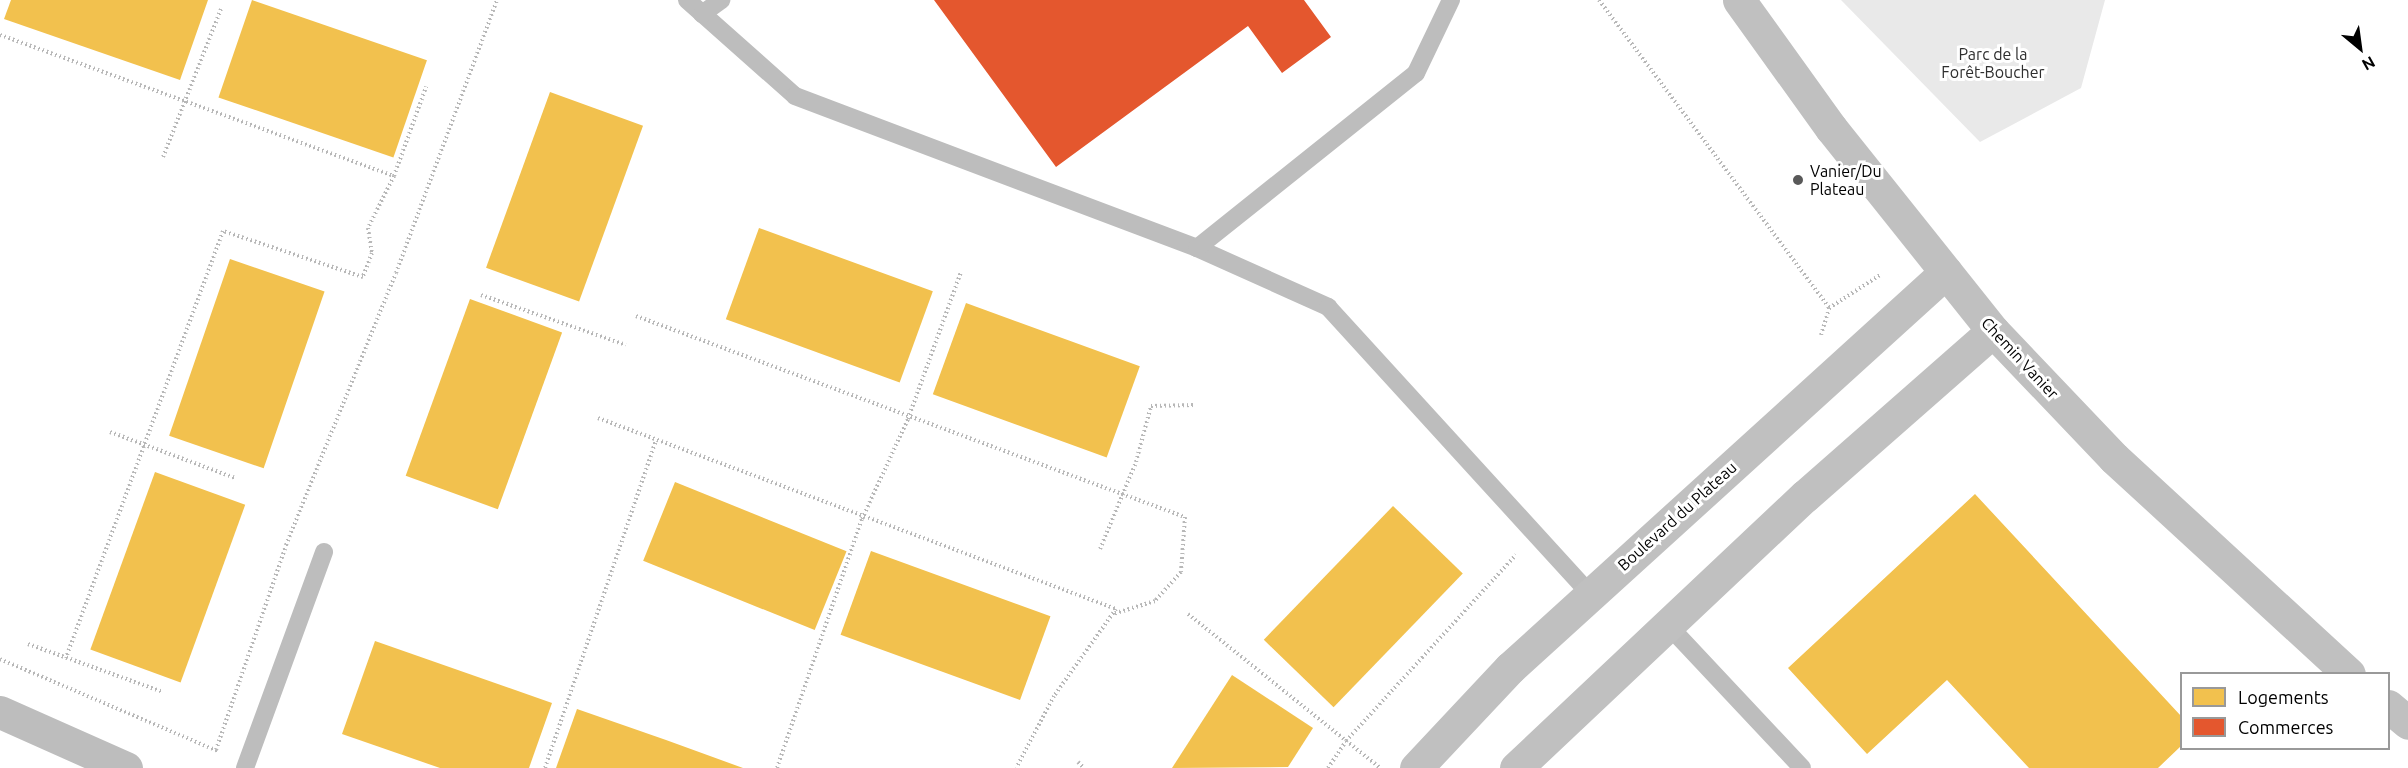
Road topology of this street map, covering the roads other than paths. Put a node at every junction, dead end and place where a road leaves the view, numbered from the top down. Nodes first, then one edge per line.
1 (687, 0) edge
2 (721, 0) edge
3 (1451, 0) edge
4 (1739, 0) edge
5 (702, 14) junction
6 (1197, 248) junction
7 (1946, 272) junction
8 (1993, 331) junction
9 (324, 552) dead end
10 (1590, 594) junction
11 (1667, 624) junction
12 (2347, 672) edge
13 (2390, 708) edge
14 (0, 712) edge
15 (2408, 723) edge
16 (246, 765) edge
17 (126, 768) edge
18 (1416, 768) edge
19 (1516, 768) edge
20 (1802, 768) edge

1 - 5 lane
2 - 5 lane
3 - 6 lane
4 - 7 main road, Chemin Vanier
5 - 6 lane
6 - 10 lane
7 - 8 main road, Chemin Vanier
7 - 10 main road, Boulevard du Plateau
8 - 11 main road
8 - 12 main road, Chemin Vanier
9 - 16 lane
10 - 18 main road, Boulevard du Plateau
11 - 19 main road
11 - 20 lane
13 - 15 main road
14 - 17 street

